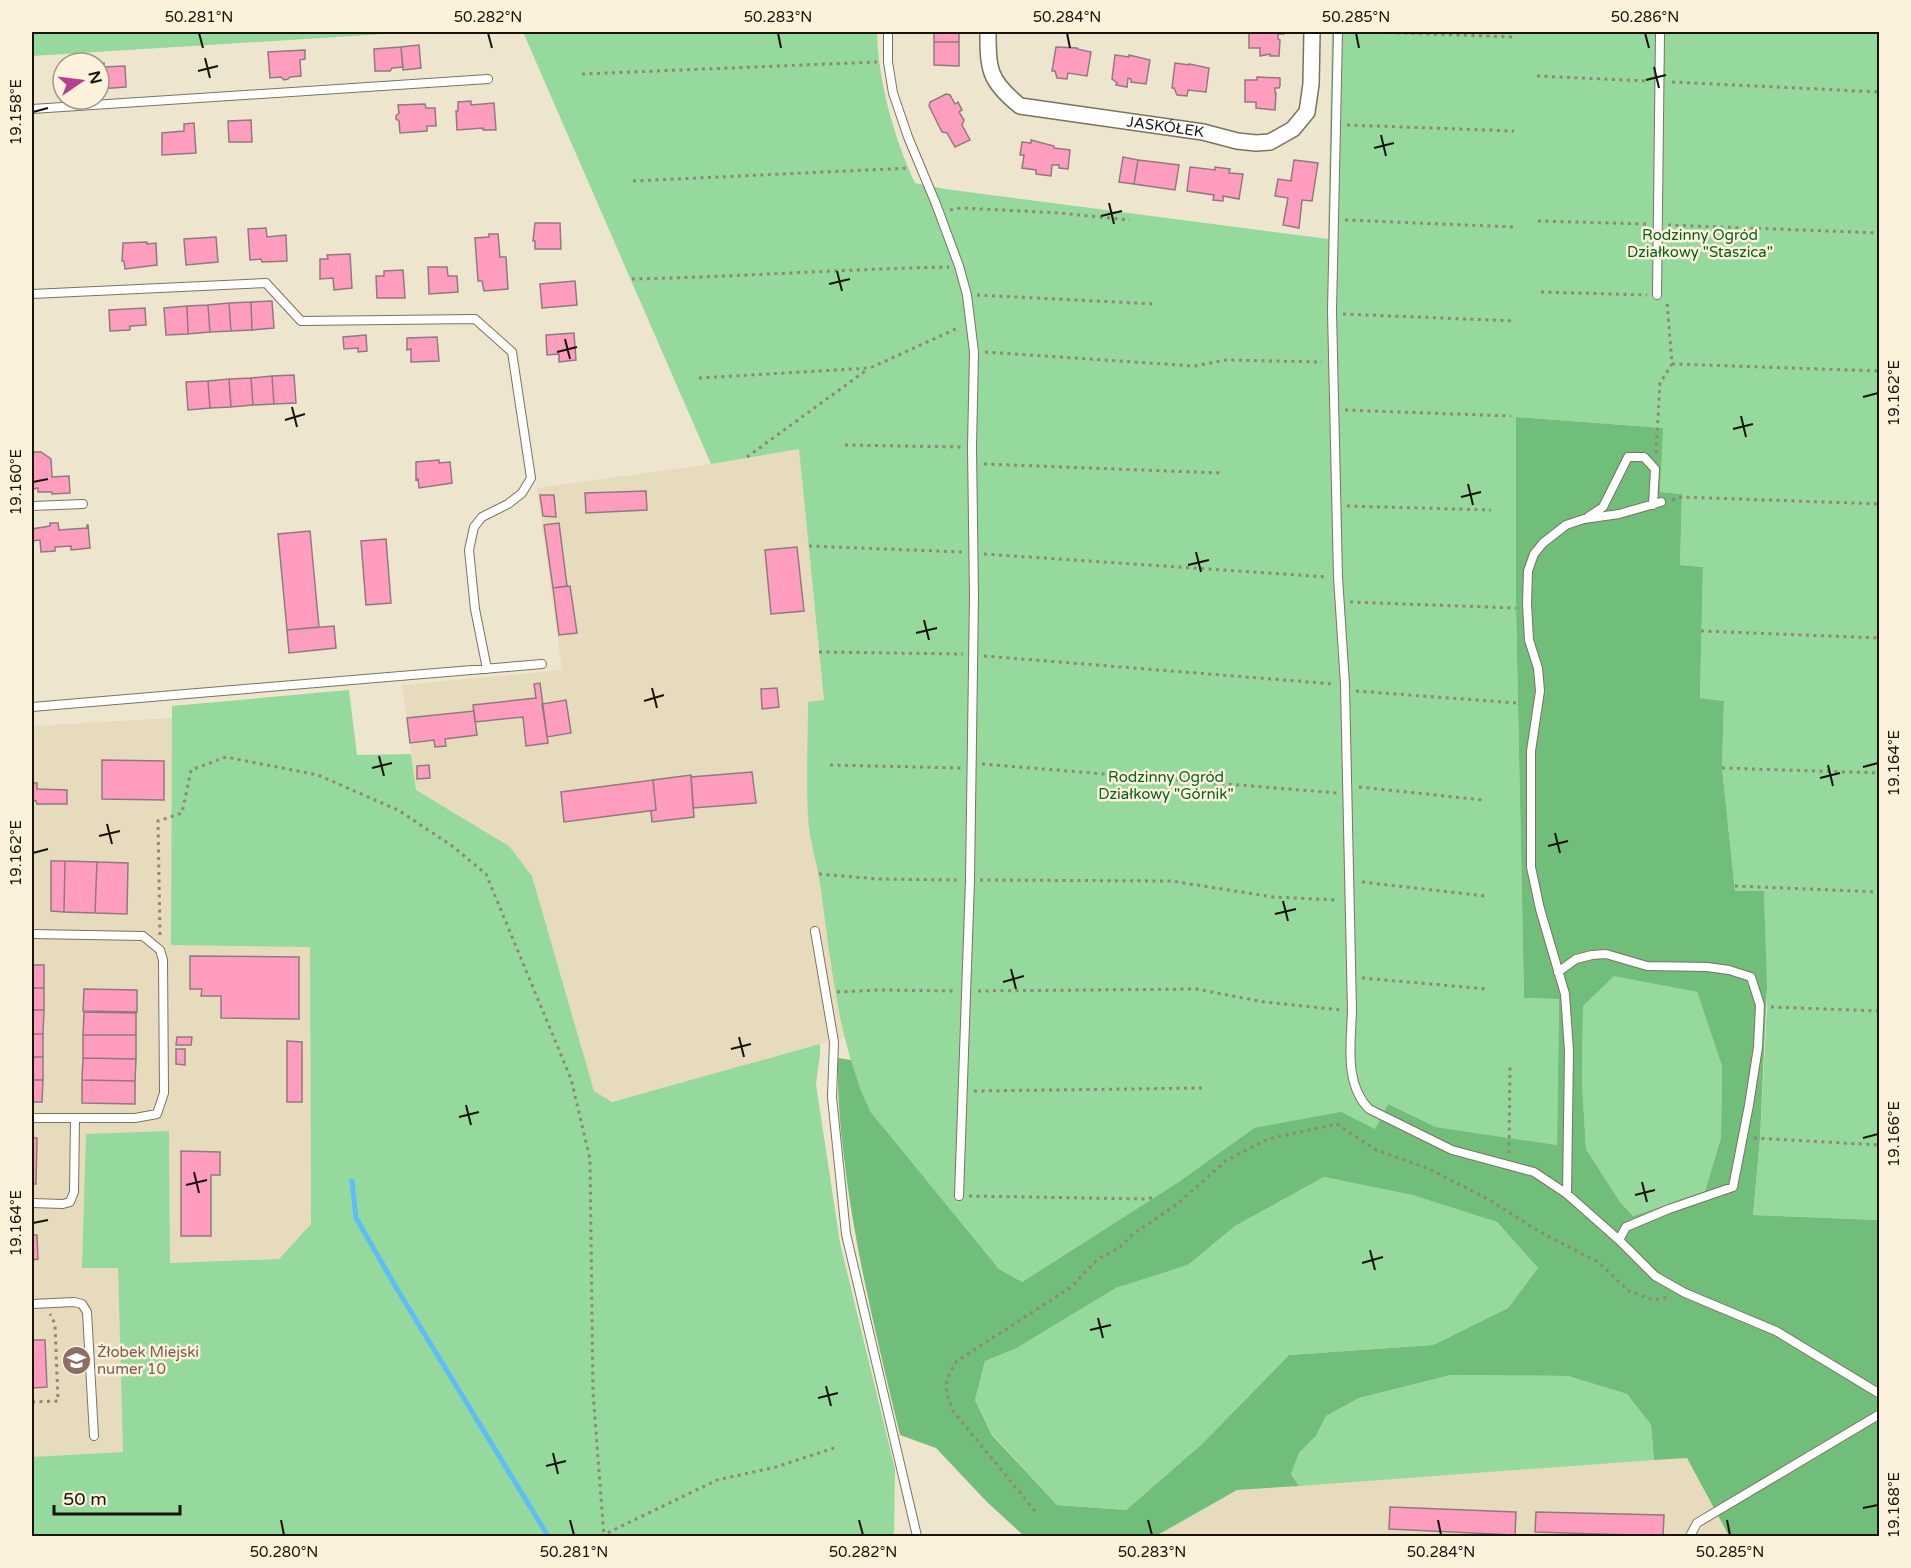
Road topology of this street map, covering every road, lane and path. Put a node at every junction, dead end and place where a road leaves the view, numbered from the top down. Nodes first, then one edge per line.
1 (888, 32) edge
2 (988, 32) edge
3 (1312, 32) edge
4 (1338, 32) edge
5 (1374, 32) edge
6 (1660, 32) edge
7 (1514, 37) dead end
8 (879, 62) dead end
9 (582, 75) dead end
10 (1537, 76) dead end
11 (488, 79) dead end
12 (1660, 81) junction
13 (1880, 92) edge
14 (32, 109) edge
15 (1336, 124) junction
16 (1514, 131) dead end
17 (908, 168) dead end
18 (633, 181) dead end
19 (961, 208) dead end
20 (1130, 220) dead end
21 (1334, 220) junction
22 (1538, 221) dead end
23 (1658, 224) junction
24 (1515, 226) dead end
25 (1880, 233) edge
26 (959, 266) junction
27 (632, 279) dead end
28 (1541, 292) dead end
29 (32, 294) edge
30 (967, 295) junction
31 (1657, 295) junction
32 (1156, 304) dead end
33 (1332, 314) junction
34 (1515, 321) dead end
35 (970, 323) junction
36 (974, 352) junction
37 (1333, 362) junction
38 (1672, 364) junction
39 (870, 368) junction
40 (1880, 371) edge
41 (699, 378) dead end
42 (1334, 410) junction
43 (1511, 416) dead end
44 (845, 445) dead end
45 (972, 447) junction
46 (747, 458) dead end
47 (973, 464) junction
48 (1655, 469) junction
49 (1220, 473) dead end
50 (83, 504) dead end
51 (1657, 504) junction
52 (1880, 504) edge
53 (1336, 505) junction
54 (32, 506) edge
55 (1491, 510) dead end
56 (1584, 519) junction
57 (809, 546) dead end
58 (973, 553) junction
59 (1338, 578) junction
60 (1339, 602) junction
61 (1516, 608) dead end
62 (1701, 631) dead end
63 (1880, 638) edge
64 (819, 652) dead end
65 (973, 655) junction
66 (542, 664) dead end
67 (487, 669) junction
68 (1346, 688) junction
69 (1517, 703) dead end
70 (32, 707) edge
71 (831, 765) dead end
72 (972, 766) junction
73 (1722, 768) dead end
74 (1880, 773) edge
75 (1348, 790) junction
76 (1484, 800) dead end
77 (819, 874) dead end
78 (970, 880) junction
79 (1348, 881) junction
80 (1735, 886) dead end
81 (1880, 892) edge
82 (1485, 896) dead end
83 (1349, 900) junction
84 (815, 931) dead end
85 (32, 934) edge
86 (160, 950) junction
87 (1558, 972) junction
88 (1351, 978) junction
89 (1487, 989) dead end
90 (967, 991) junction
91 (835, 992) dead end
92 (1760, 1005) junction
93 (1352, 1011) junction
94 (1880, 1011) edge
95 (1510, 1064) dead end
96 (1204, 1088) dead end
97 (963, 1091) junction
98 (32, 1118) edge
99 (75, 1118) junction
100 (1743, 1136) junction
101 (1880, 1145) edge
102 (1509, 1155) dead end
103 (1567, 1194) junction
104 (959, 1196) joint
105 (1156, 1197) dead end
106 (32, 1203) edge
107 (1619, 1240) junction
108 (1685, 1293) junction
109 (32, 1304) edge
110 (48, 1312) dead end
111 (1880, 1395) edge
112 (32, 1402) edge
113 (1880, 1414) edge
114 (94, 1436) dead end
115 (834, 1449) dead end
116 (1035, 1511) dead end
117 (603, 1536) edge
118 (917, 1536) edge
119 (1690, 1536) edge

1 - 26 lane
2 - 3 street, JASKÓŁEK
4 - 15 lane
5 - 7 path
6 - 12 lane
8 - 9 path
10 - 12 path
11 - 14 lane
12 - 13 path
12 - 23 lane
15 - 16 path
15 - 21 lane
17 - 18 path
19 - 20 path
21 - 24 path
21 - 33 lane
22 - 23 path
23 - 25 path
23 - 31 lane
26 - 27 path
26 - 30 lane
28 - 31 path
29 - 67 lane
30 - 32 path
30 - 35 lane
31 - 38 path
33 - 34 path
33 - 37 lane
35 - 36 lane
35 - 39 path
36 - 37 path
36 - 45 lane
37 - 42 lane
38 - 40 path
38 - 48 path
39 - 41 path
39 - 46 path
42 - 43 path
42 - 53 lane
44 - 45 path
45 - 47 lane
47 - 49 path
47 - 58 lane
48 - 51 lane
48 - 56 lane
50 - 54 lane
51 - 52 path
51 - 56 lane
53 - 55 path
53 - 59 lane
56 - 87 lane
57 - 58 path
58 - 59 path
58 - 65 lane
59 - 60 lane
60 - 61 path
60 - 68 lane
62 - 63 path
64 - 65 path
65 - 68 path
65 - 72 lane
66 - 67 lane
67 - 70 lane
68 - 69 path
68 - 75 lane
71 - 72 path
72 - 75 path
72 - 78 lane
73 - 74 path
75 - 76 path
75 - 79 lane
77 - 78 path
78 - 83 path
78 - 90 lane
79 - 82 path
79 - 83 lane
80 - 81 path
83 - 88 lane
84 - 118 lane
85 - 86 lane
86 - 99 lane
86 - 117 path
87 - 92 lane
87 - 103 lane
88 - 89 path
88 - 93 lane
90 - 91 path
90 - 93 path
90 - 97 lane
92 - 94 path
92 - 100 lane
93 - 103 lane
95 - 102 path
96 - 97 path
97 - 104 lane
98 - 99 lane
99 - 106 lane
100 - 101 path
100 - 107 lane
103 - 107 lane
104 - 105 path
107 - 108 lane
108 - 111 lane
108 - 116 path
109 - 114 lane
110 - 112 path
113 - 119 lane
115 - 117 path

